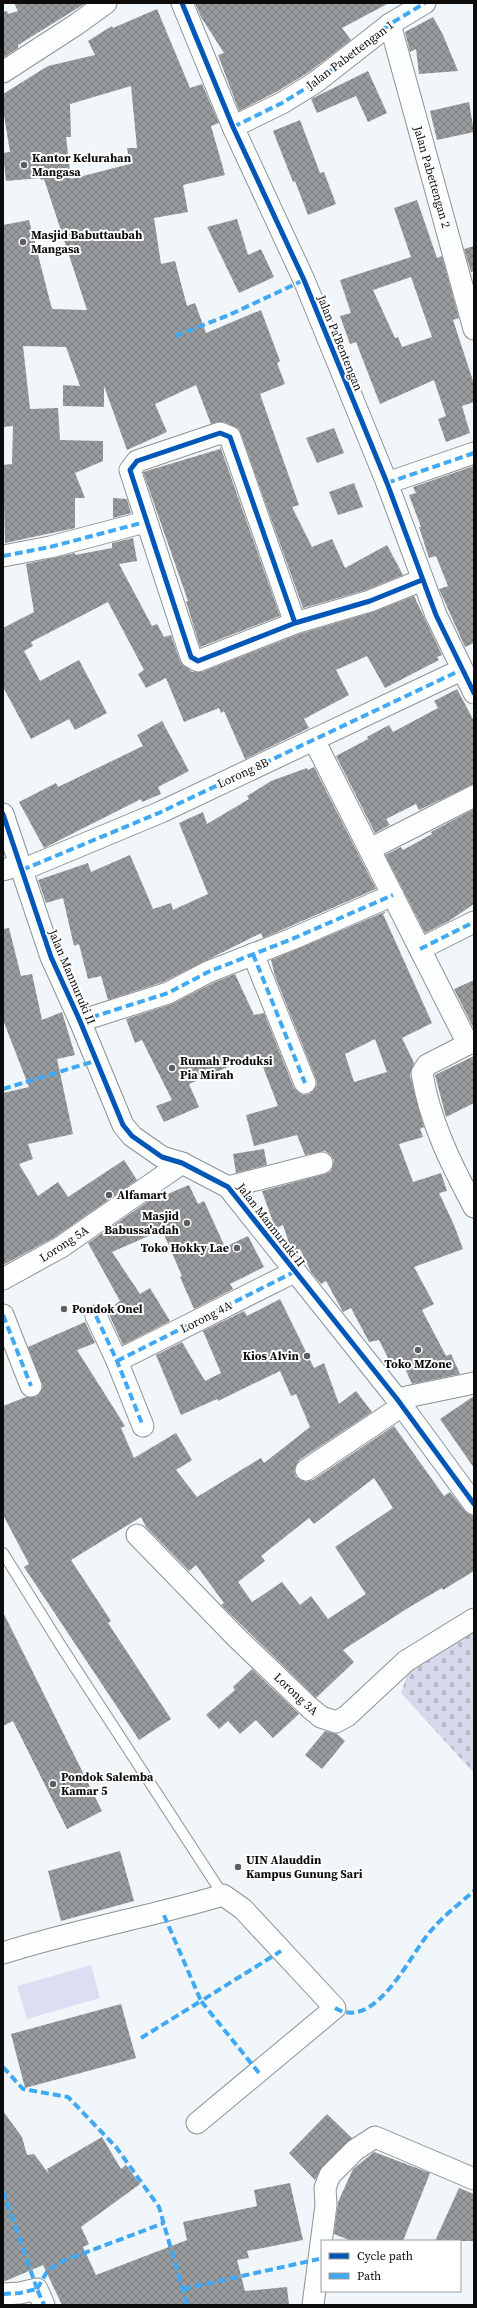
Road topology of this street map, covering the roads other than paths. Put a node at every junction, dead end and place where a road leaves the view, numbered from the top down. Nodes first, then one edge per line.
1 (106, 3) edge
2 (182, 3) edge
3 (425, 3) edge
4 (390, 24) junction
5 (3, 72) edge
6 (233, 127) junction
7 (474, 329) edge
8 (474, 453) edge
9 (387, 483) junction
10 (145, 522) junction
11 (3, 556) edge
12 (422, 580) junction
13 (295, 623) junction
14 (462, 670) junction
15 (474, 693) edge
16 (314, 740) junction
17 (474, 796) edge
18 (3, 814) edge
19 (370, 849) junction
20 (15, 868) edge
21 (393, 895) junction
22 (474, 922) edge
23 (420, 949) junction
24 (253, 954) junction
25 (80, 1021) junction
26 (471, 1043) edge
27 (305, 1083) dead end
28 (182, 1163) junction
29 (322, 1163) dead end
30 (228, 1188) junction
31 (474, 1207) edge
32 (294, 1272) junction
33 (3, 1279) edge
34 (3, 1315) edge
35 (96, 1316) dead end
36 (117, 1362) junction
37 (474, 1383) edge
38 (31, 1386) dead end
39 (399, 1402) junction
40 (143, 1426) dead end
41 (306, 1470) dead end
42 (474, 1504) edge
43 (137, 1535) dead end
44 (3, 1553) edge
45 (474, 1619) edge
46 (222, 1895) junction
47 (3, 1952) edge
48 (197, 2122) dead end
49 (474, 2179) edge
50 (321, 2240) edge
51 (321, 2243) edge
52 (3, 2294) edge
53 (44, 2305) edge
54 (313, 2305) edge

1 - 5 street
2 - 6 street, Jalan Pa'Bentengan
3 - 4 street, Jalan Pabettengan 1
4 - 6 street, Jalan Pabettengan 1
4 - 7 street, Jalan Pabettengan 2
6 - 9 street, Jalan Pa'Bentengan
8 - 9 street
9 - 12 street, Jalan Pa'Bentengan
10 - 11 street
10 - 13 street
10 - 13 street
12 - 13 street
12 - 14 street, Jalan Pa'Bentengan
14 - 15 street, Jalan Pa'Bentengan
14 - 16 street, Lorong 8B
16 - 19 street
16 - 20 street, Lorong 8B
17 - 19 street
18 - 20 street, Jalan Mannuruki II
19 - 21 street
20 - 25 street, Jalan Mannuruki II
21 - 23 street
21 - 24 street
22 - 23 street
23 - 26 street
24 - 25 street
24 - 27 street
25 - 28 street, Jalan Mannuruki II
26 - 31 street
28 - 30 street, Jalan Mannuruki II
28 - 33 street, Lorong 5A
29 - 30 street
30 - 32 street, Jalan Mannuruki II
32 - 36 street, Lorong 4A
32 - 39 street, Jalan Mannuruki II
34 - 38 street
35 - 36 street
36 - 40 street
37 - 39 street
39 - 41 street
39 - 42 street, Jalan Mannuruki II
43 - 45 street, Lorong 3A
44 - 46 lane
46 - 47 street
46 - 48 street
49 - 50 street
51 - 54 street
52 - 53 street

